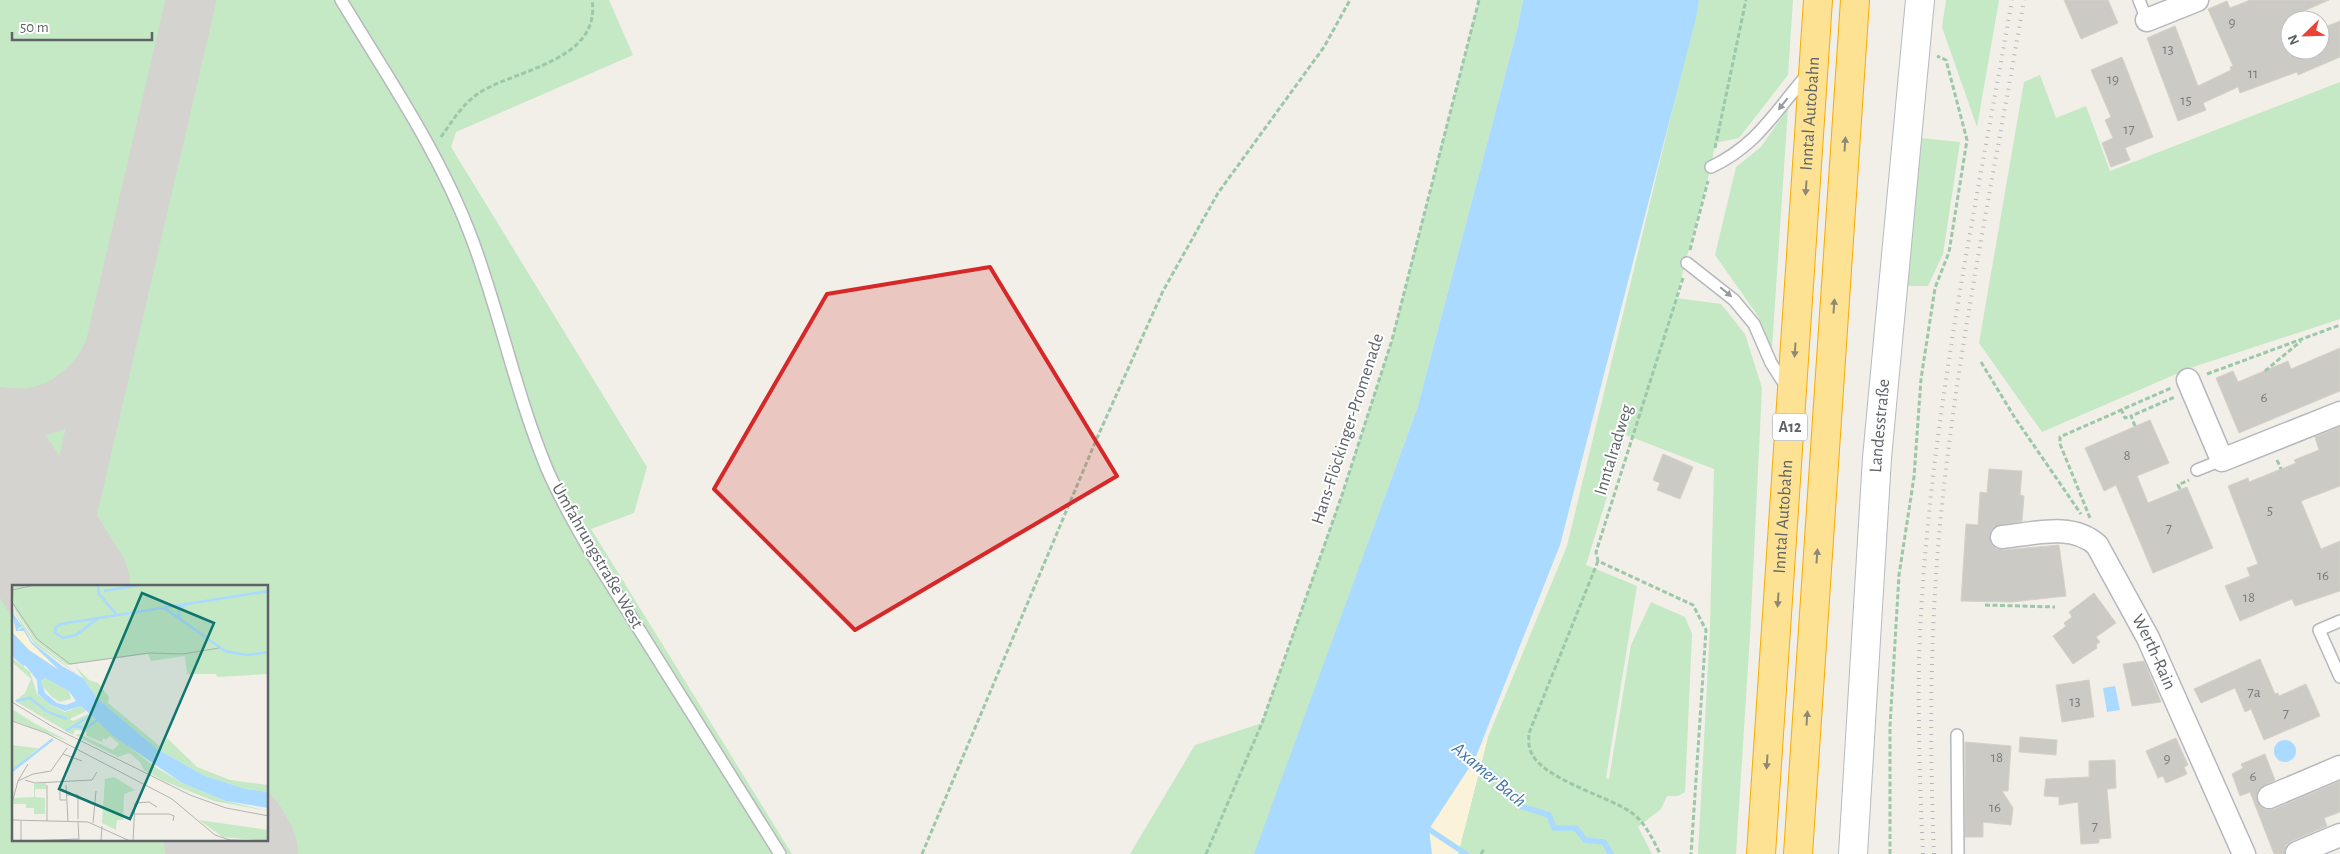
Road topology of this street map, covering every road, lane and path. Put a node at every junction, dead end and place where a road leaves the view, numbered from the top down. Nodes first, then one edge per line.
1 (341, 0) edge
2 (592, 0) edge
3 (1350, 0) edge
4 (1479, 0) edge
5 (1746, 0) edge
6 (1818, 0) edge
7 (1855, 0) edge
8 (1920, 0) edge
9 (2197, 0) edge
10 (2143, 10) edge
11 (1916, 48) junction
12 (1814, 67) junction
13 (432, 150) junction
14 (1711, 167) junction
15 (1687, 263) junction
16 (2340, 325) edge
17 (2303, 339) junction
18 (1981, 362) dead end
19 (2265, 371) dead end
20 (2190, 385) junction
21 (1792, 395) junction
22 (2121, 409) junction
23 (2340, 413) edge
24 (2131, 416) junction
25 (2135, 426) dead end
26 (2222, 460) junction
27 (2197, 470) dead end
28 (2002, 537) dead end
29 (2097, 545) junction
30 (1598, 561) junction
31 (1985, 605) dead end
32 (2055, 607) dead end
33 (2340, 621) edge
34 (2340, 678) edge
35 (1957, 735) dead end
36 (2340, 767) edge
37 (2269, 797) dead end
38 (2340, 835) edge
39 (1484, 849) dead end
40 (2297, 853) edge
41 (780, 854) edge
42 (922, 854) edge
43 (1206, 854) edge
44 (1481, 854) edge
45 (1660, 854) edge
46 (1691, 854) edge
47 (1761, 854) edge
48 (1798, 854) edge
49 (1853, 854) edge
50 (1890, 854) edge
51 (1958, 854) edge
52 (2244, 854) edge

1 - 13 lane, Umfahrungstraße West
2 - 13 path
3 - 42 path
4 - 43 path, Hans-Flöckinger-Promenade
5 - 14 path, Inntalradweg
6 - 12 highway, Inntal Autobahn / A12
48 -> 7 highway, Inntal Autobahn / A12
8 - 11 main road, Landesstraße
9 - 10 street
11 - 49 main road, Landesstraße
11 - 50 path
12 -> 14 lane
12 -> 21 highway, Inntal Autobahn / A12
13 - 41 lane, Umfahrungstraße West
14 - 15 path, Inntalradweg
15 -> 21 lane
15 - 30 path, Inntalradweg
16 - 17 path
17 - 19 path
17 - 20 path
18 - 29 path
20 - 22 path
20 - 24 path
20 - 26 street
21 -> 47 highway, Inntal Autobahn / A12
22 - 24 path
22 - 29 path
23 - 26 street
24 - 25 path
26 - 27 lane
28 - 29 street
29 - 52 street, Werth-Rain
30 - 45 path, Inntalradweg
30 - 46 path
31 - 32 path
33 - 34 lane
35 - 51 lane
36 - 37 street
38 - 40 street
39 - 44 path

